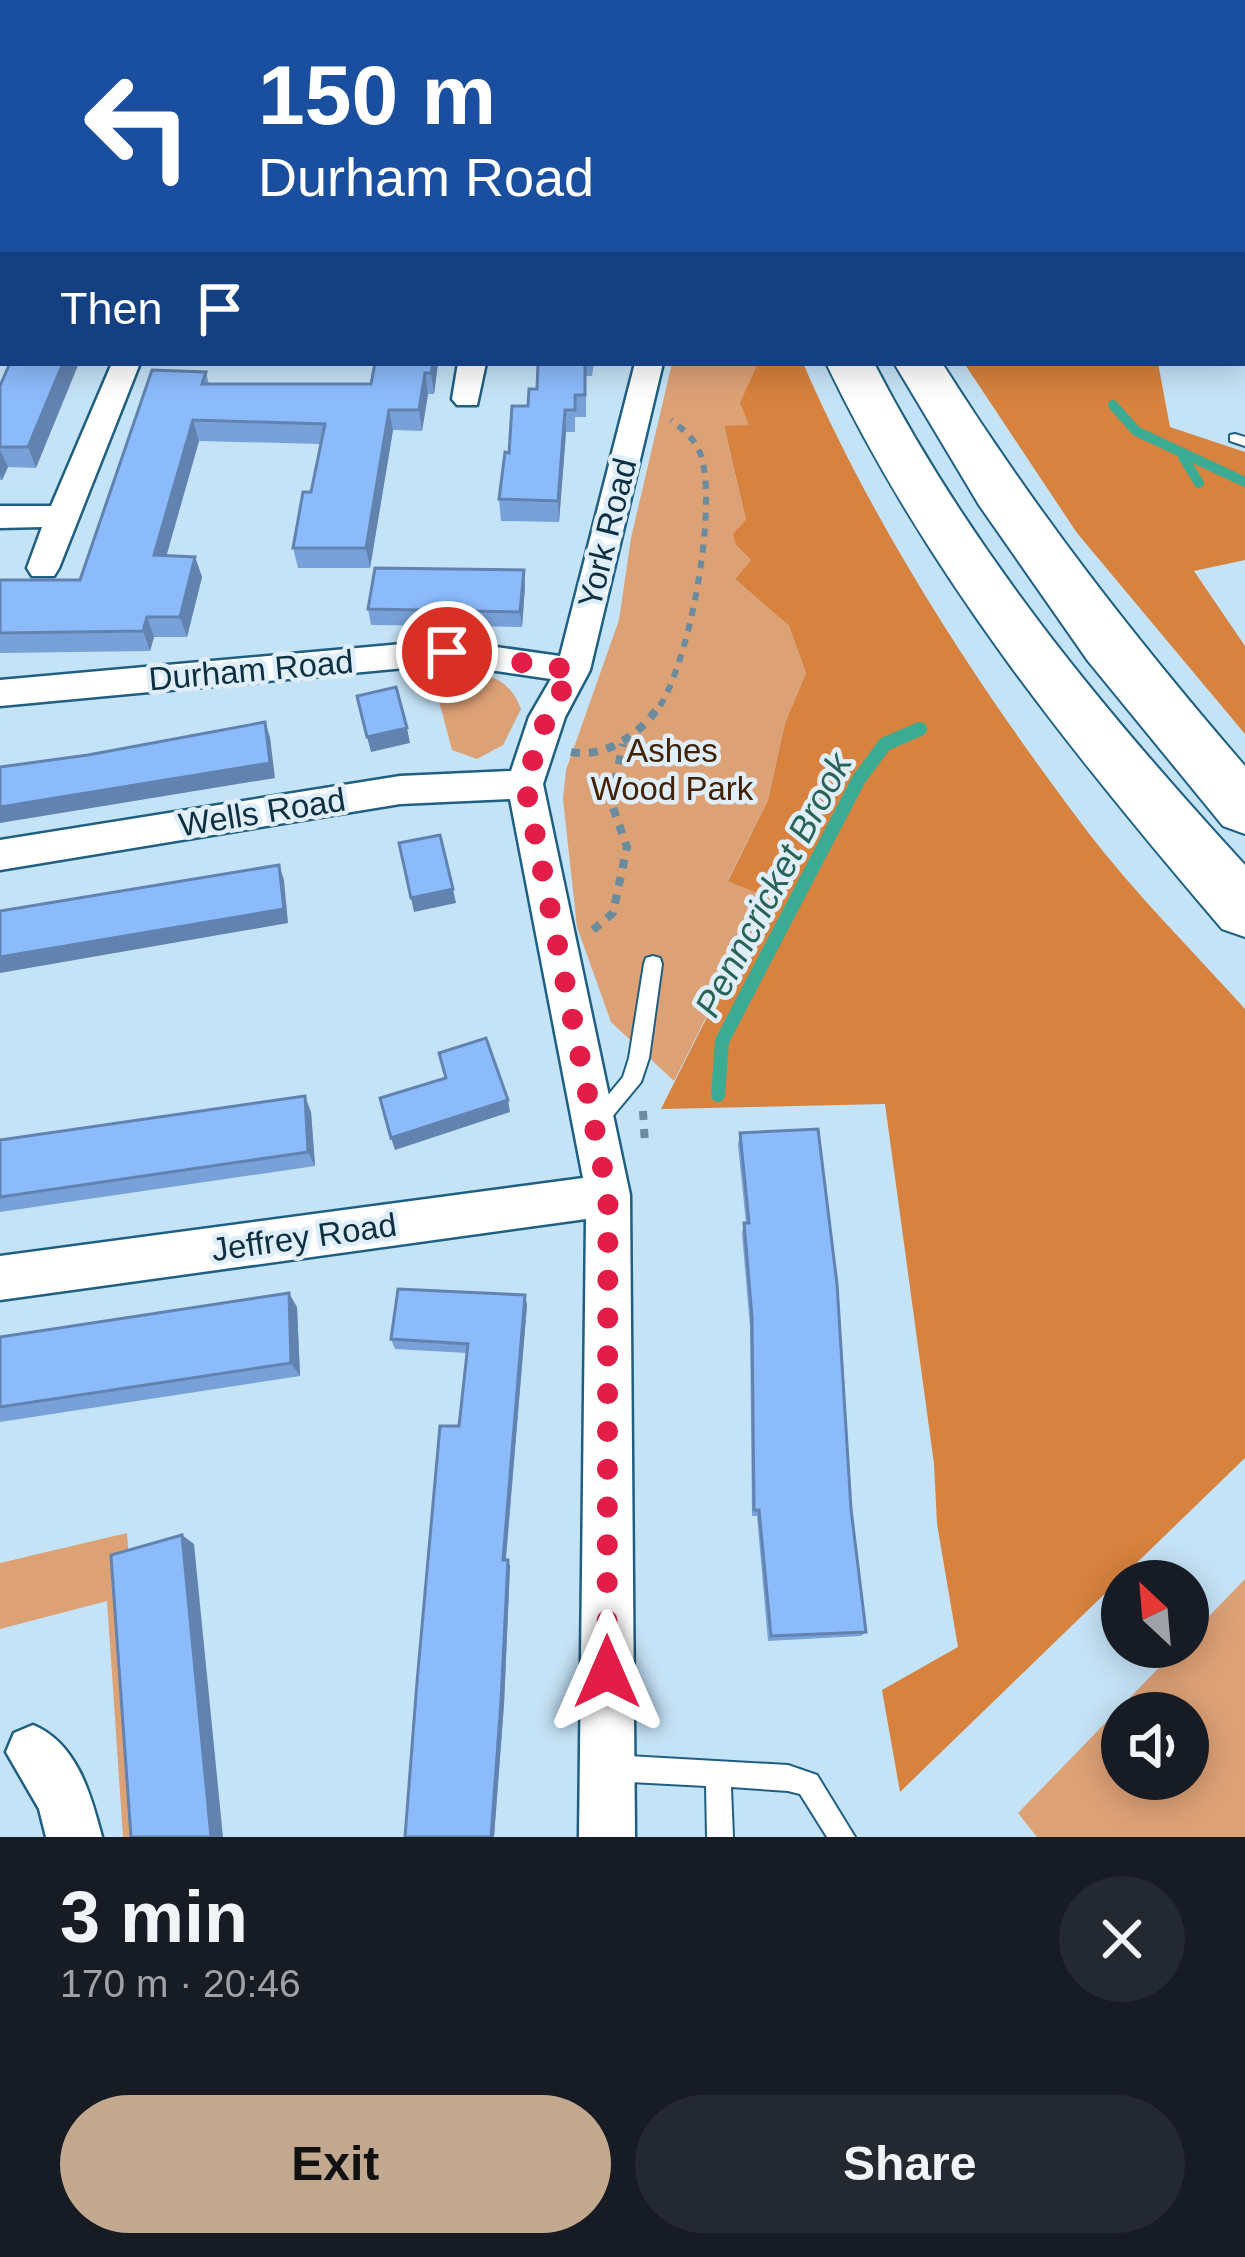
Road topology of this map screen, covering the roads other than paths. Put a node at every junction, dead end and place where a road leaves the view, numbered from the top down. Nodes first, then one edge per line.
1 (125, 366) edge
2 (472, 366) edge
3 (648, 366) edge
4 (925, 375) edge
5 (857, 380) edge
6 (466, 399) dead end
7 (62, 516) junction
8 (0, 517) edge
9 (44, 568) dead end
10 (573, 670) junction
11 (0, 693) edge
12 (525, 784) junction
13 (1245, 808) edge
14 (0, 855) edge
15 (1245, 910) edge
16 (653, 964) dead end
17 (594, 1124) junction
18 (608, 1195) junction
19 (0, 1278) edge
20 (33, 1752) dead end
21 (607, 1768) junction
22 (718, 1774) junction
23 (74, 1837) edge
24 (607, 1837) edge
25 (720, 1837) edge
26 (842, 1837) edge

1 - 7 street
2 - 6 street
3 - 10 street, York Road
4 - 13 highway
5 - 15 highway
7 - 8 street
7 - 9 street
10 - 11 street, Durham Road
10 - 12 street, York Road
12 - 14 street, Wells Road
12 - 17 street, York Road
16 - 17 lane
17 - 18 street, York Road
18 - 19 street, Jeffrey Road
18 - 21 street, York Road
20 - 23 street
21 - 22 lane
21 - 24 street, York Road
22 - 25 lane
22 - 26 lane

